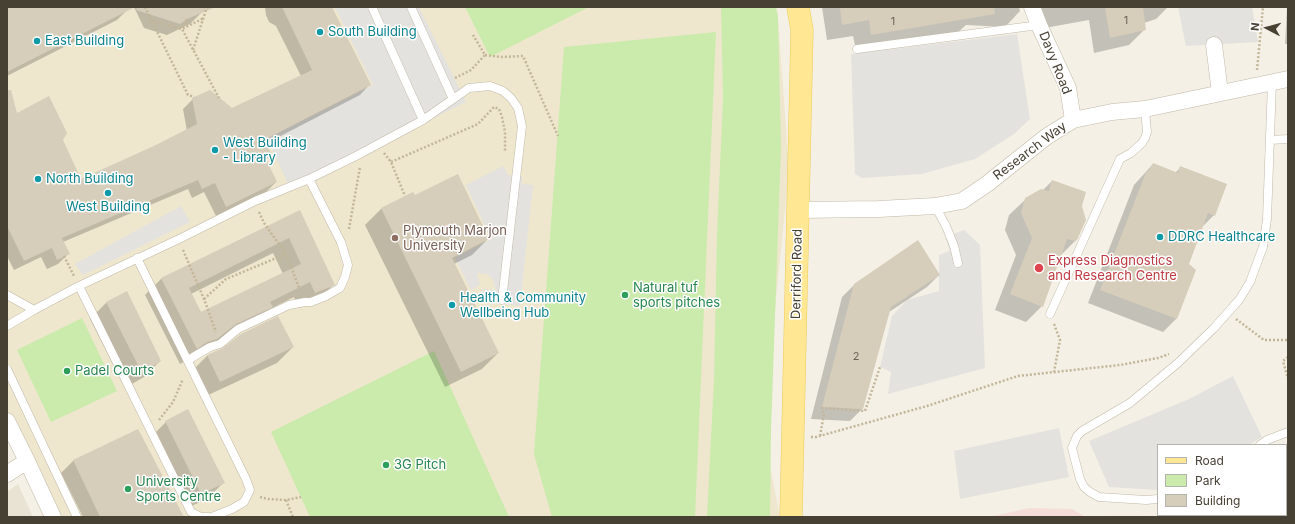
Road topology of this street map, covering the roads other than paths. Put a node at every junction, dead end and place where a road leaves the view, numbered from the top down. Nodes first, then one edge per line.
1 (372, 7) edge
2 (411, 7) edge
3 (798, 7) edge
4 (1032, 7) edge
5 (1039, 25) junction
6 (1214, 45) dead end
7 (857, 49) dead end
8 (1288, 78) edge
9 (1272, 82) junction
10 (1220, 93) junction
11 (453, 99) junction
12 (1146, 109) junction
13 (423, 120) junction
14 (1073, 120) junction
15 (1288, 139) edge
16 (1270, 140) junction
17 (308, 179) junction
18 (935, 206) junction
19 (798, 210) junction
20 (137, 258) junction
21 (958, 263) dead end
22 (79, 286) junction
23 (7, 295) edge
24 (502, 300) dead end
25 (34, 310) junction
26 (1050, 314) road end
27 (7, 326) edge
28 (189, 362) junction
29 (7, 369) edge
30 (7, 421) edge
31 (1288, 432) edge
32 (1261, 444) edge
33 (27, 461) junction
34 (7, 474) edge
35 (1157, 499) edge
36 (53, 517) edge
37 (77, 517) edge
38 (208, 517) edge
39 (212, 517) edge
40 (791, 517) edge

1 - 13 lane
2 - 11 lane
3 - 19 main road, Derriford Road
4 - 5 street, Davy Road
5 - 7 lane
5 - 14 street, Davy Road
6 - 10 street
8 - 9 street, Research Way
9 - 10 street, Research Way
9 - 16 lane
10 - 12 street, Research Way
11 - 13 lane
11 - 24 lane
12 - 14 street, Research Way
12 - 26 lane
13 - 17 lane
14 - 18 street, Research Way
15 - 16 lane
16 - 35 lane
17 - 20 lane
17 - 28 lane
18 - 19 street, Research Way
18 - 21 lane
19 - 40 main road, Derriford Road
20 - 22 lane
20 - 28 lane
22 - 25 lane
22 - 38 lane
23 - 25 lane
25 - 27 lane
28 - 39 lane
29 - 37 lane
30 - 33 street
31 - 32 lane
33 - 34 street
33 - 36 street

